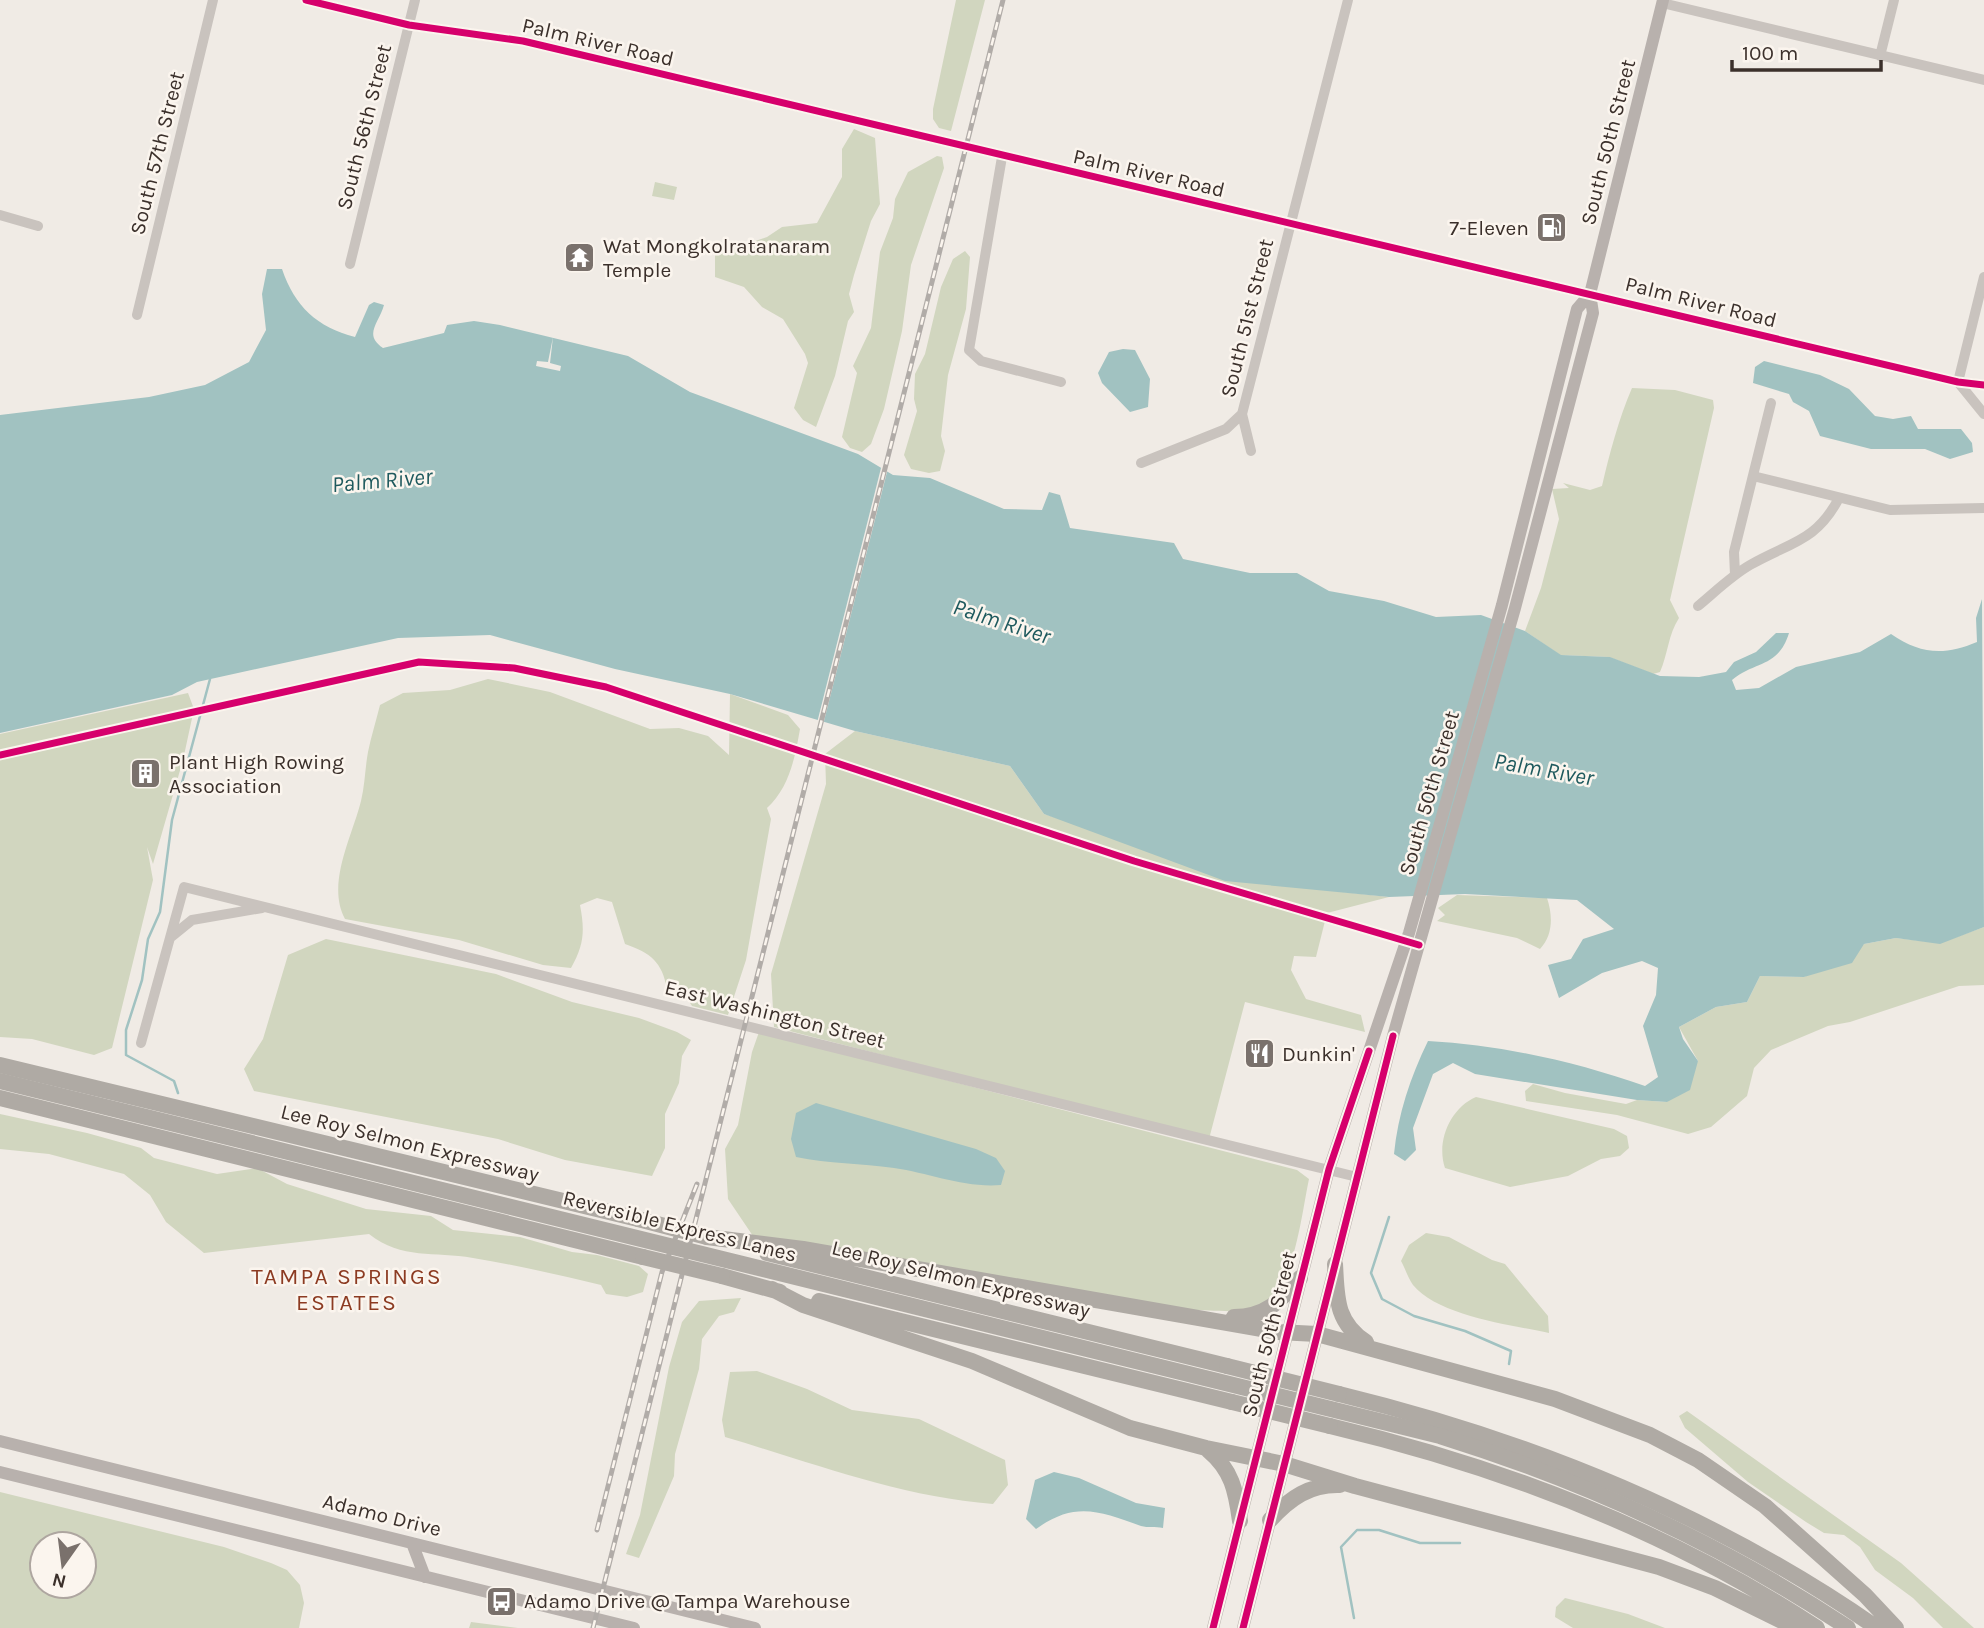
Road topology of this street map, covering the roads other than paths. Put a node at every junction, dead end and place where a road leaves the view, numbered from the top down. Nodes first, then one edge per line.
1 (213, 0) edge
2 (306, 0) edge
3 (415, 0) edge
4 (1348, 0) edge
5 (1894, 0) edge
6 (1663, 2) edge
7 (409, 25) junction
8 (1880, 56) junction
9 (1984, 80) edge
10 (1002, 157) junction
11 (0, 215) edge
12 (1290, 225) junction
13 (38, 226) dead end
14 (350, 264) dead end
15 (1984, 277) edge
16 (1590, 294) junction
17 (137, 315) dead end
18 (1958, 382) junction
19 (1061, 383) dead end
20 (1984, 385) edge
21 (1771, 403) dead end
22 (1242, 414) junction
23 (1984, 415) edge
24 (1251, 451) dead end
25 (1141, 463) dead end
26 (1754, 476) junction
27 (1839, 498) junction
28 (1984, 508) edge
29 (1735, 575) junction
30 (1698, 606) dead end
31 (268, 907) junction
32 (1415, 935) junction
33 (171, 937) junction
34 (141, 1043) dead end
35 (0, 1065) edge
36 (0, 1081) edge
37 (0, 1098) edge
38 (1329, 1169) junction
39 (1357, 1177) junction
40 (731, 1241) junction
41 (1335, 1264) junction
42 (1300, 1278) junction
43 (772, 1289) junction
44 (1208, 1317) junction
45 (1287, 1333) junction
46 (1317, 1334) junction
47 (1380, 1349) junction
48 (0, 1441) edge
49 (1206, 1448) junction
50 (1255, 1458) junction
51 (1284, 1464) junction
52 (0, 1472) edge
53 (1355, 1486) junction
54 (1270, 1520) junction
55 (1240, 1521) junction
56 (412, 1543) junction
57 (425, 1577) junction
58 (634, 1628) edge
59 (755, 1628) edge
60 (1213, 1628) edge
61 (1243, 1628) edge
62 (1796, 1628) edge
63 (1817, 1628) edge
64 (1847, 1628) edge
65 (1877, 1628) edge
66 (1896, 1628) edge

1 - 17 street, South 57th Street
2 - 7 street, Palm River Road
3 - 7 street, South 56th Street
4 - 12 street, South 51st Street
5 - 8 street
6 - 8 street
6 - 16 main road, South 50th Street
7 - 10 street, Palm River Road
7 - 14 street, South 56th Street
8 - 9 street
10 - 12 street, Palm River Road
10 - 19 street
11 - 13 street
12 - 16 street, Palm River Road
12 - 22 street, South 51st Street
15 - 18 street
16 - 18 street, Palm River Road
16 - 32 main road, South 50th Street
18 - 20 street, Palm River Road
18 - 23 street
21 - 26 street
22 - 24 street
22 - 25 street, South 51st Street
26 - 27 street
26 - 29 street
27 - 28 street
27 - 29 street
29 - 30 street
31 - 33 street
31 - 33 street, East Washington Street
31 - 38 street, East Washington Street
32 - 38 main road, South 50th Street
32 - 39 main road, South 50th Street
33 - 34 street
35 - 40 highway, Lee Roy Selmon Expressway, bridge
36 - 64 highway, Reversible Express Lanes, bridge
37 - 43 highway, bridge
38 - 39 street, East Washington Street
38 - 42 main road, South 50th Street
39 - 41 main road, South 50th Street
40 - 44 highway
40 - 65 highway, Lee Roy Selmon Expressway, bridge
41 - 46 main road, South 50th Street
41 - 47 highway
42 - 44 highway
42 - 45 main road, South 50th Street
43 - 49 highway
43 - 63 highway, bridge
44 - 45 highway
45 - 46 highway
45 - 50 main road, South 50th Street
46 - 47 highway
46 - 51 main road, South 50th Street
47 - 66 highway
48 - 56 main road, Adamo Drive
49 - 50 highway
49 - 55 highway
50 - 51 highway
50 - 55 main road, South 50th Street
51 - 53 highway
51 - 54 main road, South 50th Street
52 - 57 main road
53 - 54 highway
53 - 62 highway
54 - 61 main road, South 50th Street
55 - 60 main road, South 50th Street
56 - 57 main road
56 - 59 main road, Adamo Drive
57 - 58 main road

